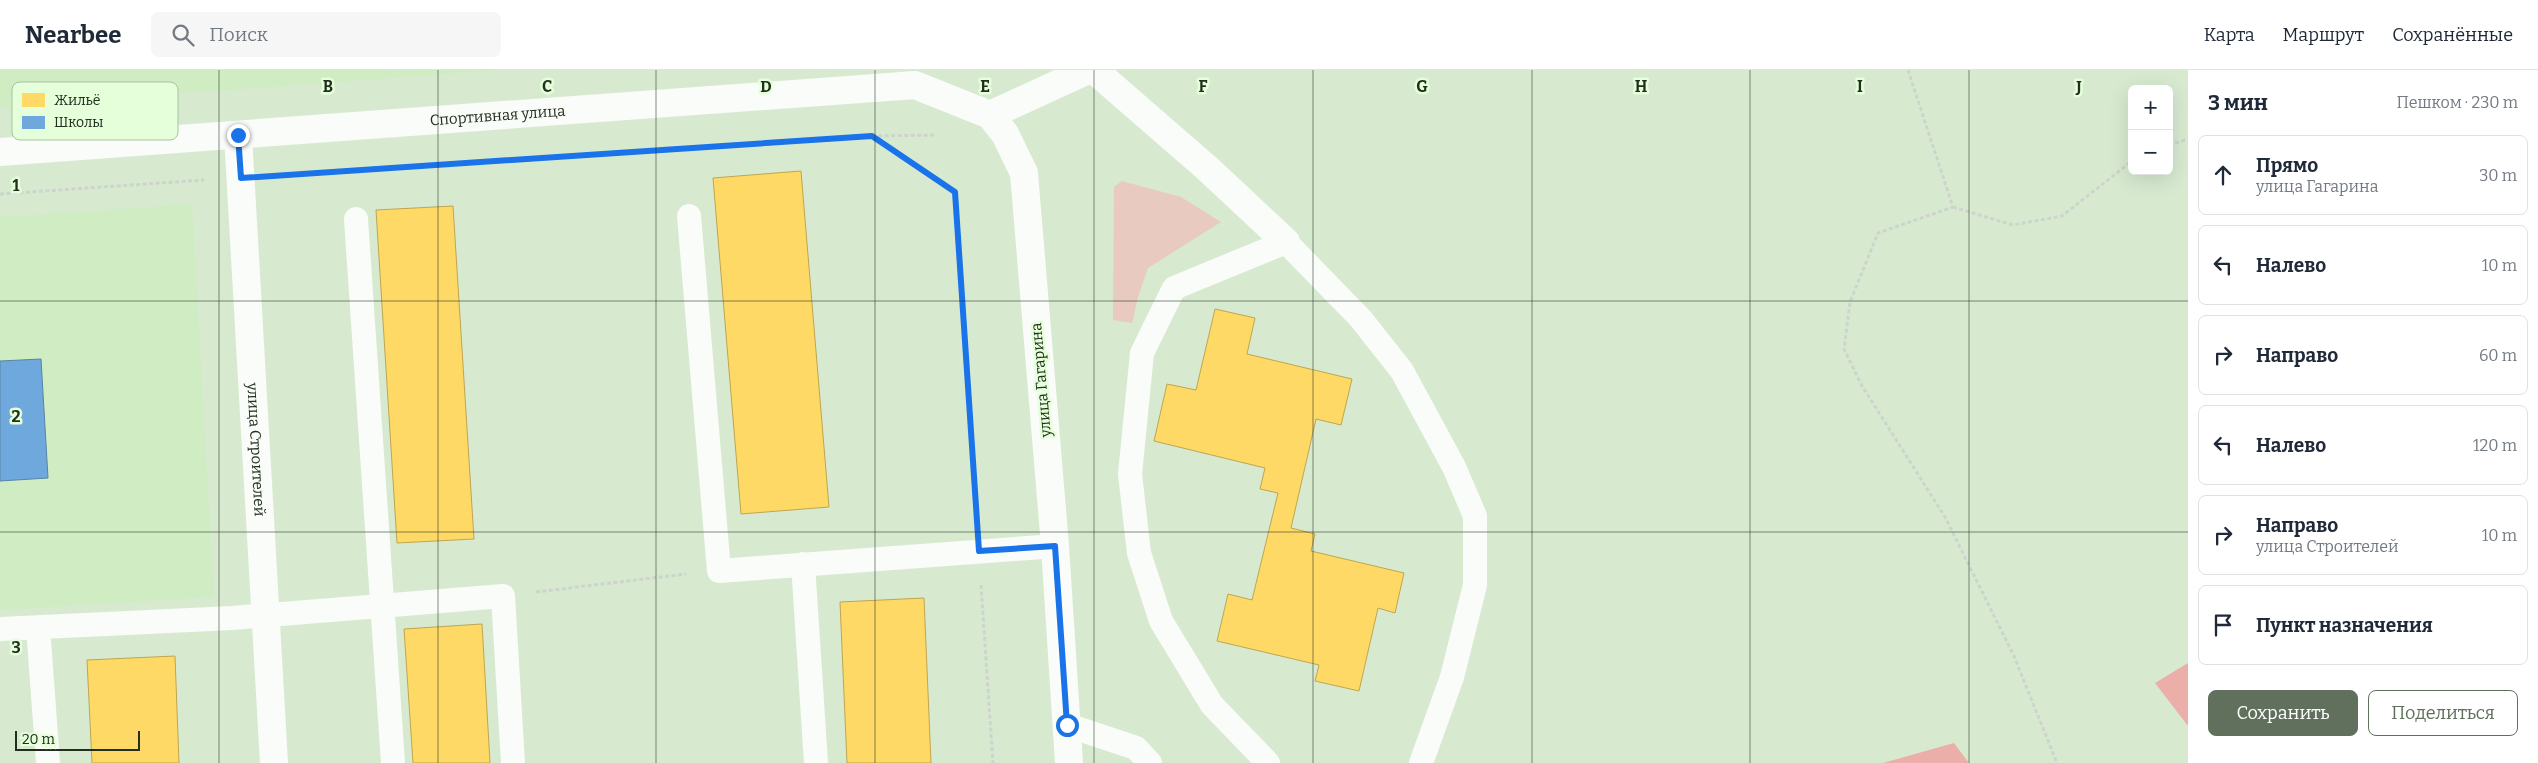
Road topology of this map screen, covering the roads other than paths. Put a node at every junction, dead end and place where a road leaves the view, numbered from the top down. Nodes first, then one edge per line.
1 (1088, 70) edge
2 (1094, 70) edge
3 (990, 115) junction
4 (238, 135) junction
5 (178, 139) edge
6 (168, 140) edge
7 (0, 152) edge
8 (689, 216) dead end
9 (356, 219) dead end
10 (1286, 242) junction
11 (1055, 546) junction
12 (803, 564) junction
13 (383, 606) junction
14 (265, 616) junction
15 (38, 627) junction
16 (0, 629) edge
17 (1067, 725) junction
18 (48, 763) edge
19 (274, 763) edge
20 (393, 763) edge
21 (513, 763) edge
22 (816, 763) edge
23 (1069, 763) edge
24 (1150, 763) edge
25 (1268, 763) edge
26 (1421, 763) edge

1 - 3 street
2 - 10 street
3 - 4 street, Спортивная улица
3 - 11 street, улица Гагарина
4 - 5 street, Спортивная улица
4 - 14 street, улица Строителей
6 - 7 street, Спортивная улица
8 - 12 lane
9 - 13 lane
10 - 25 lane
10 - 26 lane
11 - 12 lane
11 - 17 street, улица Гагарина
12 - 22 lane
13 - 14 lane
13 - 20 lane
13 - 21 lane
14 - 15 lane
14 - 19 street, улица Строителей
15 - 16 lane
15 - 18 lane
17 - 23 street, улица Гагарина
17 - 24 lane

